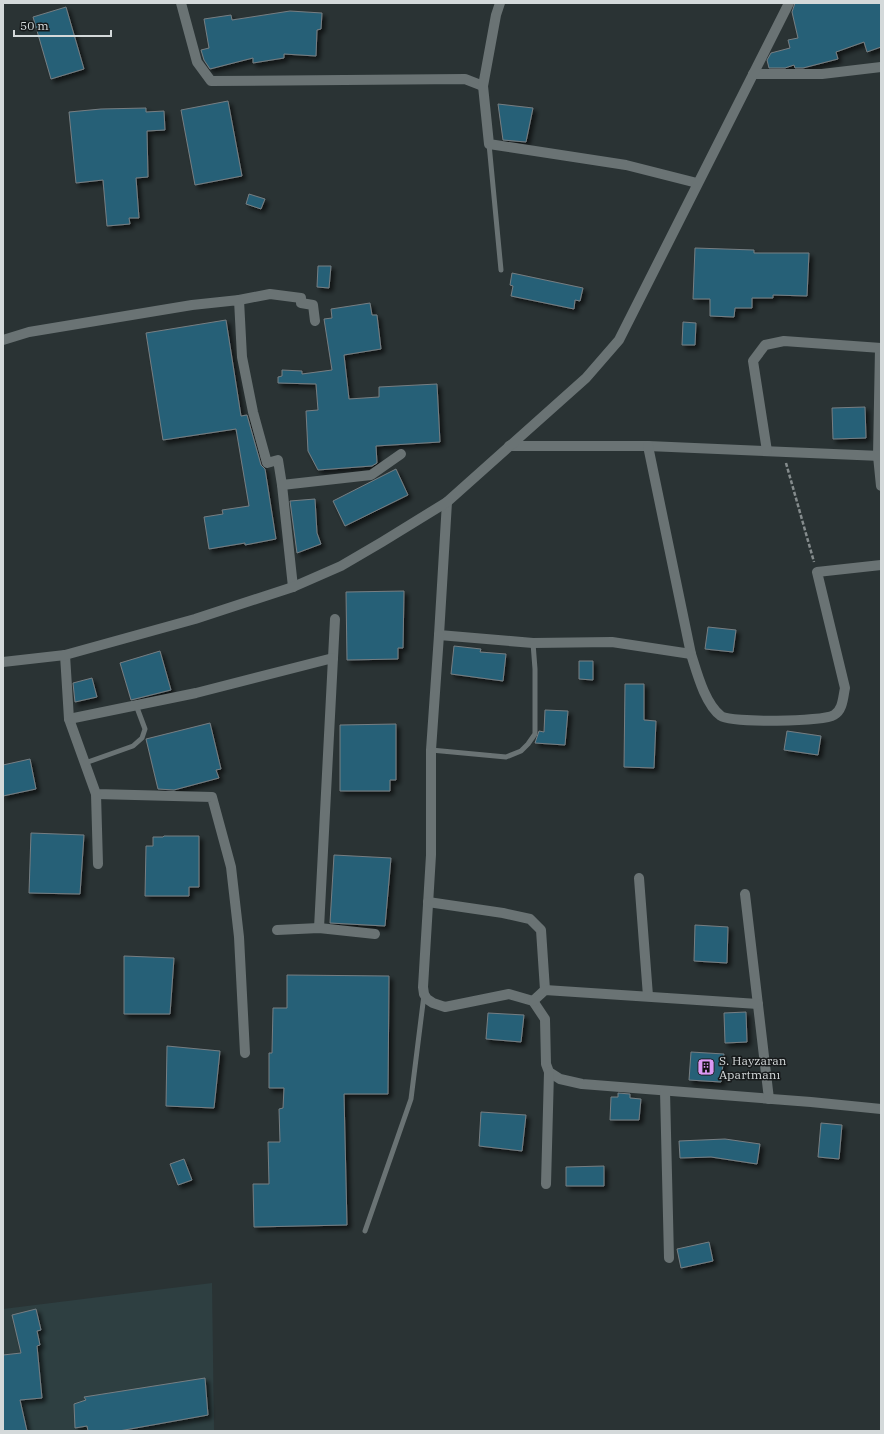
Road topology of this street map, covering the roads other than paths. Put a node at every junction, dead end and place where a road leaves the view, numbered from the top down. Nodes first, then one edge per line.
1 (181, 3) edge
2 (500, 3) edge
3 (789, 3) edge
4 (881, 67) edge
5 (753, 74) junction
6 (483, 86) junction
7 (489, 144) junction
8 (697, 184) junction
9 (501, 270) dead end
10 (239, 300) junction
11 (315, 321) dead end
12 (3, 340) edge
13 (880, 348) edge
14 (509, 446) junction
15 (648, 446) junction
16 (766, 451) junction
17 (401, 454) dead end
18 (880, 456) edge
19 (282, 485) junction
20 (881, 486) edge
21 (447, 502) junction
22 (881, 565) edge
23 (293, 586) junction
24 (335, 619) dead end
25 (439, 635) junction
26 (532, 643) junction
27 (691, 654) junction
28 (65, 655) junction
29 (333, 658) junction
30 (3, 662) edge
31 (136, 705) junction
32 (69, 719) junction
33 (432, 750) junction
34 (85, 763) junction
35 (96, 794) junction
36 (98, 864) dead end
37 (639, 878) dead end
38 (745, 894) dead end
39 (428, 902) junction
40 (319, 928) junction
41 (277, 930) dead end
42 (375, 934) dead end
43 (545, 990) junction
44 (424, 994) junction
45 (648, 996) junction
46 (533, 1002) junction
47 (758, 1004) junction
48 (245, 1053) dead end
49 (549, 1072) junction
50 (665, 1091) junction
51 (768, 1099) junction
52 (881, 1109) edge
53 (546, 1184) dead end
54 (365, 1231) dead end
55 (669, 1258) dead end

1 - 6 street
2 - 6 street
3 - 5 street
4 - 5 street
5 - 8 street
6 - 7 street
7 - 8 street
7 - 9 lane
8 - 14 street
10 - 11 street
10 - 12 street
10 - 19 street
13 - 16 street
13 - 18 street
14 - 15 street
14 - 21 street
15 - 16 street
15 - 27 street
16 - 18 street
17 - 19 street
18 - 20 street
19 - 23 street
21 - 23 street
21 - 25 street
22 - 27 street
23 - 28 street
24 - 29 street
25 - 26 street
25 - 33 street
26 - 27 street
26 - 33 lane
28 - 30 street
28 - 32 street
29 - 31 street
29 - 40 street
31 - 32 street
31 - 34 lane
32 - 34 street
33 - 39 street
34 - 35 street
35 - 36 street
35 - 48 street
37 - 45 street
38 - 47 street
39 - 43 street
39 - 44 street
40 - 41 street
40 - 42 street
43 - 45 street
43 - 46 street
44 - 46 street
44 - 54 lane
45 - 47 street
46 - 49 street
47 - 51 street
49 - 50 street
49 - 53 street
50 - 51 street
50 - 55 street
51 - 52 street

